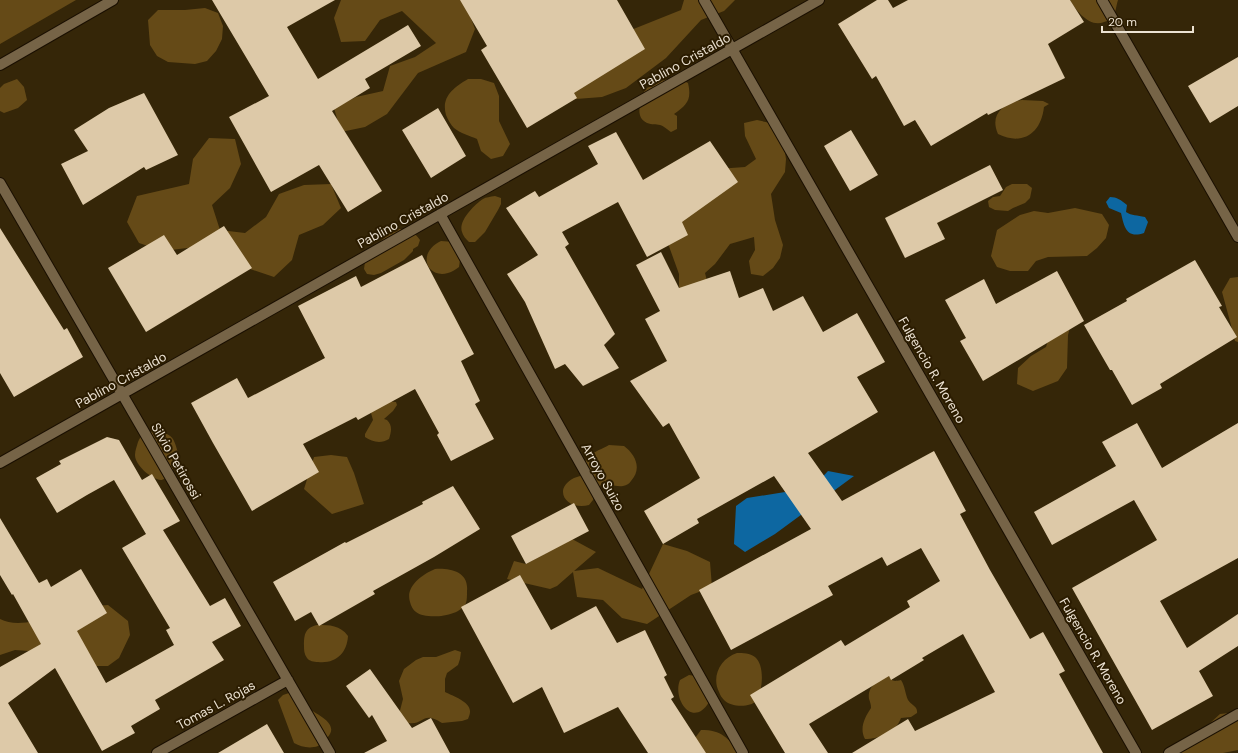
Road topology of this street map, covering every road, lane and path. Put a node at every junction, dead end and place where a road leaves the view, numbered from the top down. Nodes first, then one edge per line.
1 (113, 0) edge
2 (704, 0) edge
3 (819, 0) edge
4 (1102, 0) edge
5 (732, 49) junction
6 (0, 65) edge
7 (0, 183) edge
8 (440, 214) junction
9 (1238, 237) edge
10 (122, 394) junction
11 (0, 463) edge
12 (288, 680) junction
13 (1238, 714) edge
14 (158, 753) edge
15 (330, 753) edge
16 (743, 753) edge
17 (1136, 753) edge
18 (1169, 753) edge

1 - 6 street
2 - 5 street, Fulgencio R. Moreno
3 - 5 street, Pablino Cristaldo
4 - 9 street
5 - 8 street, Pablino Cristaldo
5 - 17 street, Fulgencio R. Moreno
7 - 10 street, Silvio Petirossi
8 - 10 street, Pablino Cristaldo
8 - 16 street, Arroyo Suizo
10 - 11 street, Pablino Cristaldo
10 - 12 street, Silvio Petirossi
12 - 14 street, Tomas L. Rojas
12 - 15 street, Silvio Petirossi
13 - 18 street

